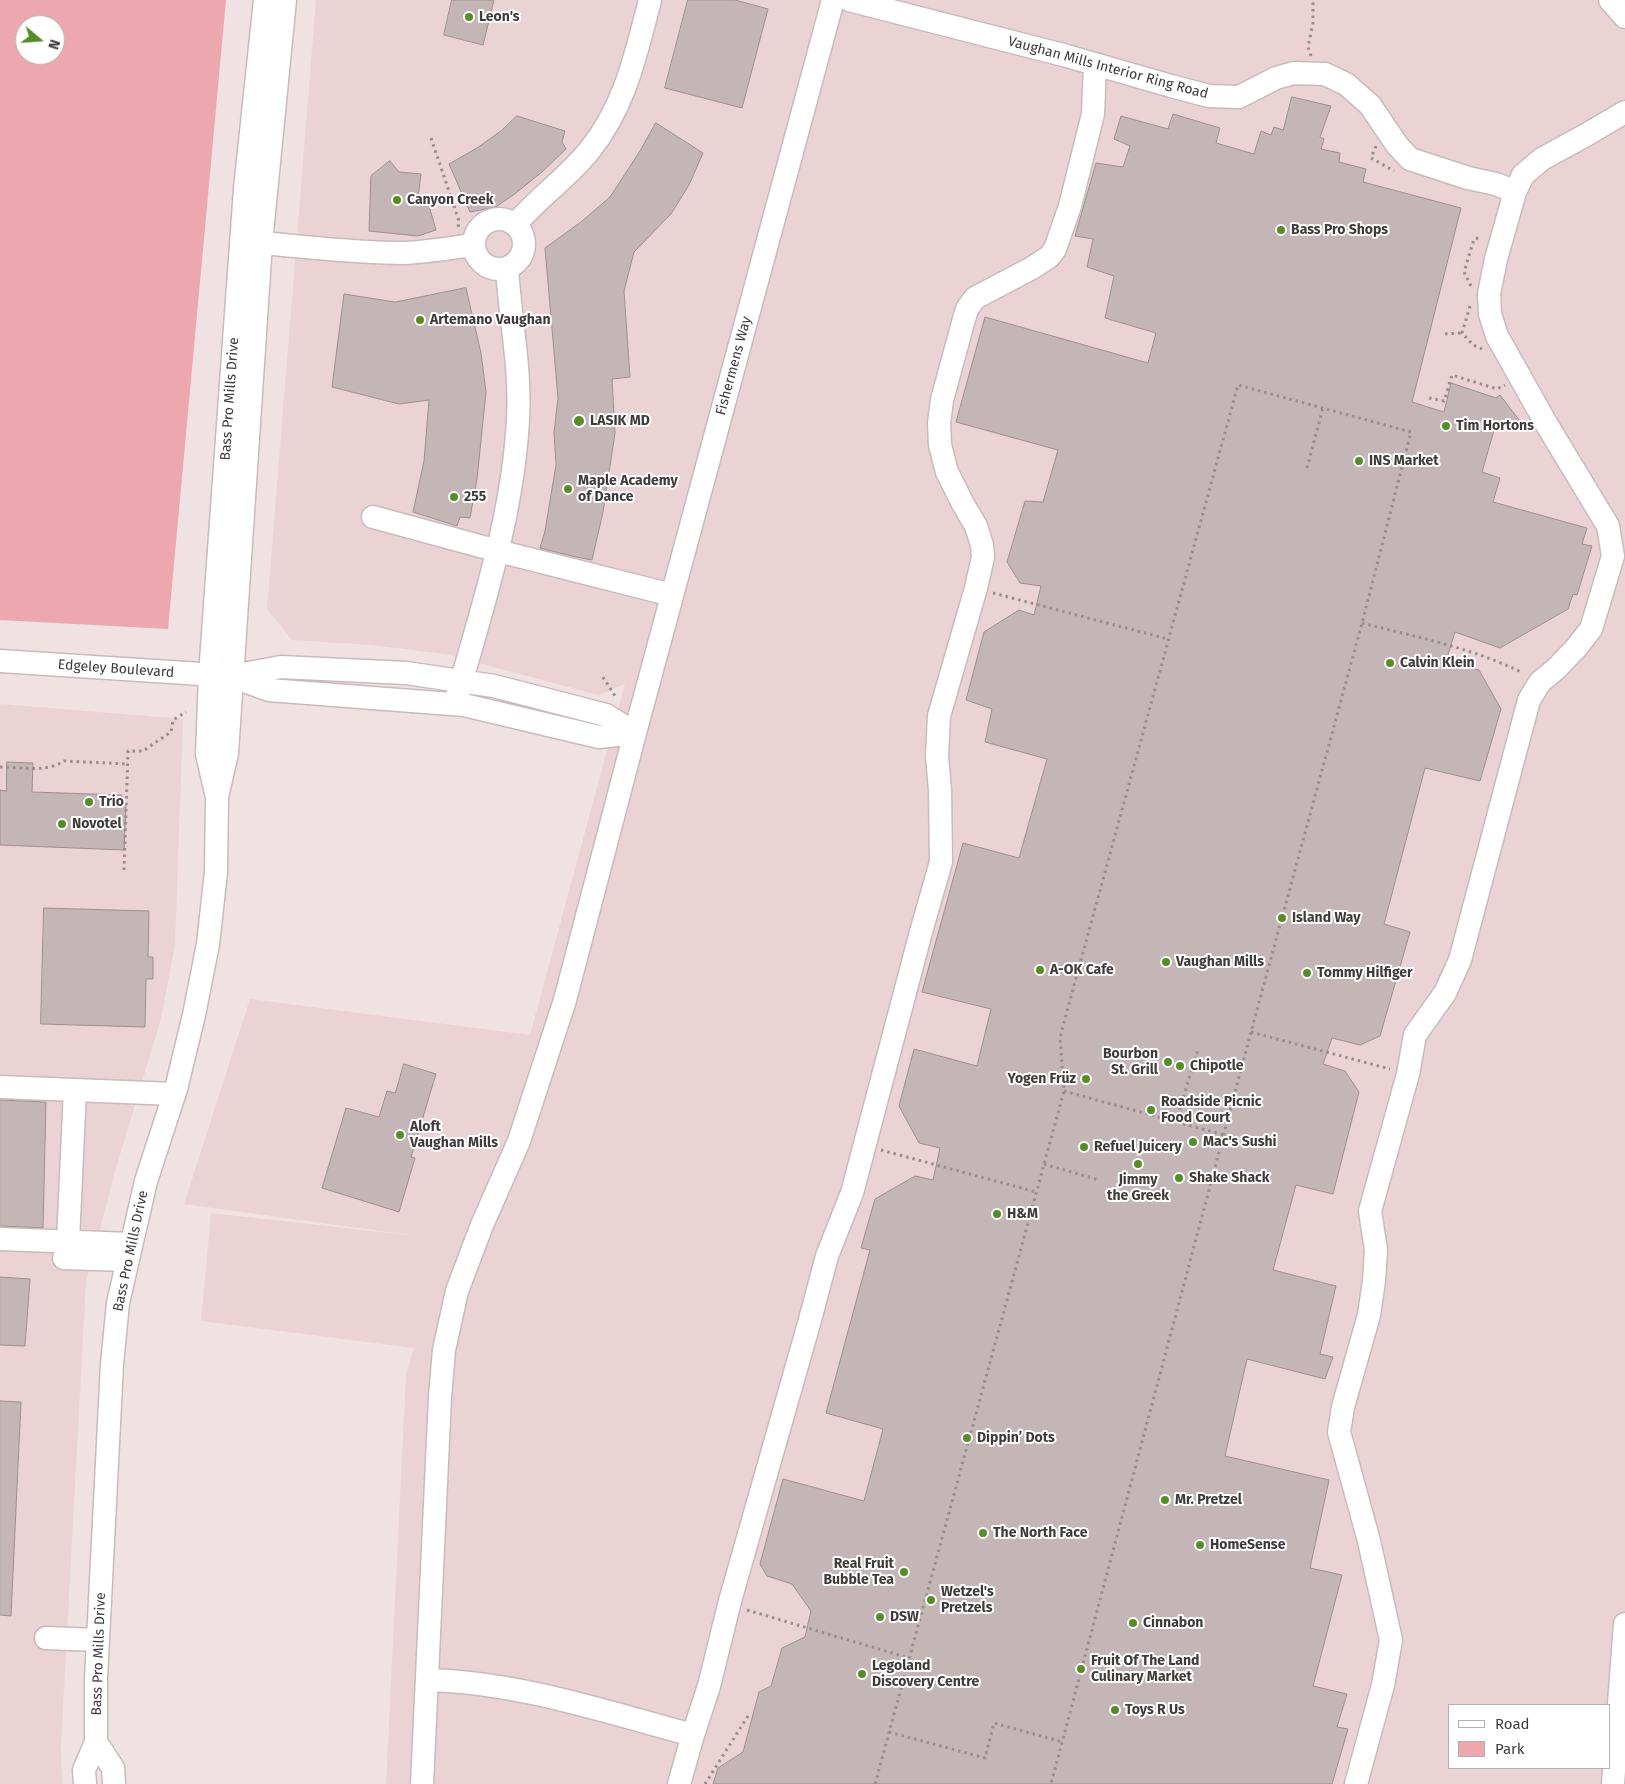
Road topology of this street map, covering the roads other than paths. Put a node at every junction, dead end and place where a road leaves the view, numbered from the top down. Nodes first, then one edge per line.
1 (264, 0) edge
2 (285, 0) edge
3 (650, 0) edge
4 (833, 0) edge
5 (849, 0) edge
6 (1610, 0) edge
7 (1625, 17) edge
8 (1095, 65) junction
9 (1625, 112) edge
10 (1515, 192) junction
11 (516, 224) junction
12 (261, 243) junction
13 (465, 246) junction
14 (507, 268) junction
15 (373, 517) dead end
16 (498, 551) junction
17 (672, 595) junction
18 (0, 661) edge
19 (221, 676) junction
20 (461, 681) junction
21 (455, 704) junction
22 (635, 733) junction
23 (0, 1087) edge
24 (75, 1090) junction
25 (174, 1094) junction
26 (0, 1239) edge
27 (66, 1250) junction
28 (129, 1252) junction
29 (1625, 1624) edge
30 (46, 1638) dead end
31 (98, 1640) junction
32 (1624, 1660) edge
33 (427, 1680) junction
34 (693, 1735) junction
35 (96, 1742) junction
36 (85, 1784) edge
37 (114, 1784) edge
38 (422, 1784) edge
39 (679, 1784) edge
40 (1356, 1784) edge
41 (1613, 1784) edge

1 - 19 street, Bass Pro Mills Drive
2 - 12 street, Bass Pro Mills Drive
3 - 11 street
4 - 17 street, Fishermens Way
5 - 8 street, Vaughan Mills Interior Ring Road
6 - 7 street
8 - 10 street, Vaughan Mills Interior Ring Road
8 - 34 street
9 - 10 street
10 - 40 street
11 - 13 street
11 - 14 street
12 - 13 street
12 - 19 street, Bass Pro Mills Drive
13 - 14 street
14 - 16 street
15 - 16 street
16 - 17 street
16 - 20 street
17 - 22 street, Fishermens Way
18 - 19 street, Edgeley Boulevard
19 - 20 street
19 - 21 street
19 - 25 street, Bass Pro Mills Drive
20 - 21 street
20 - 22 street
21 - 22 street
22 - 33 street, Fishermens Way
23 - 24 street
24 - 25 street
24 - 27 street
25 - 28 street, Bass Pro Mills Drive
26 - 27 street
27 - 28 street
28 - 31 street, Bass Pro Mills Drive
29 - 32 street
30 - 31 street
31 - 35 street, Bass Pro Mills Drive
32 - 41 street
33 - 34 street
33 - 38 street, Fishermens Way
34 - 39 street
35 - 36 street, Bass Pro Mills Drive
35 - 37 street

